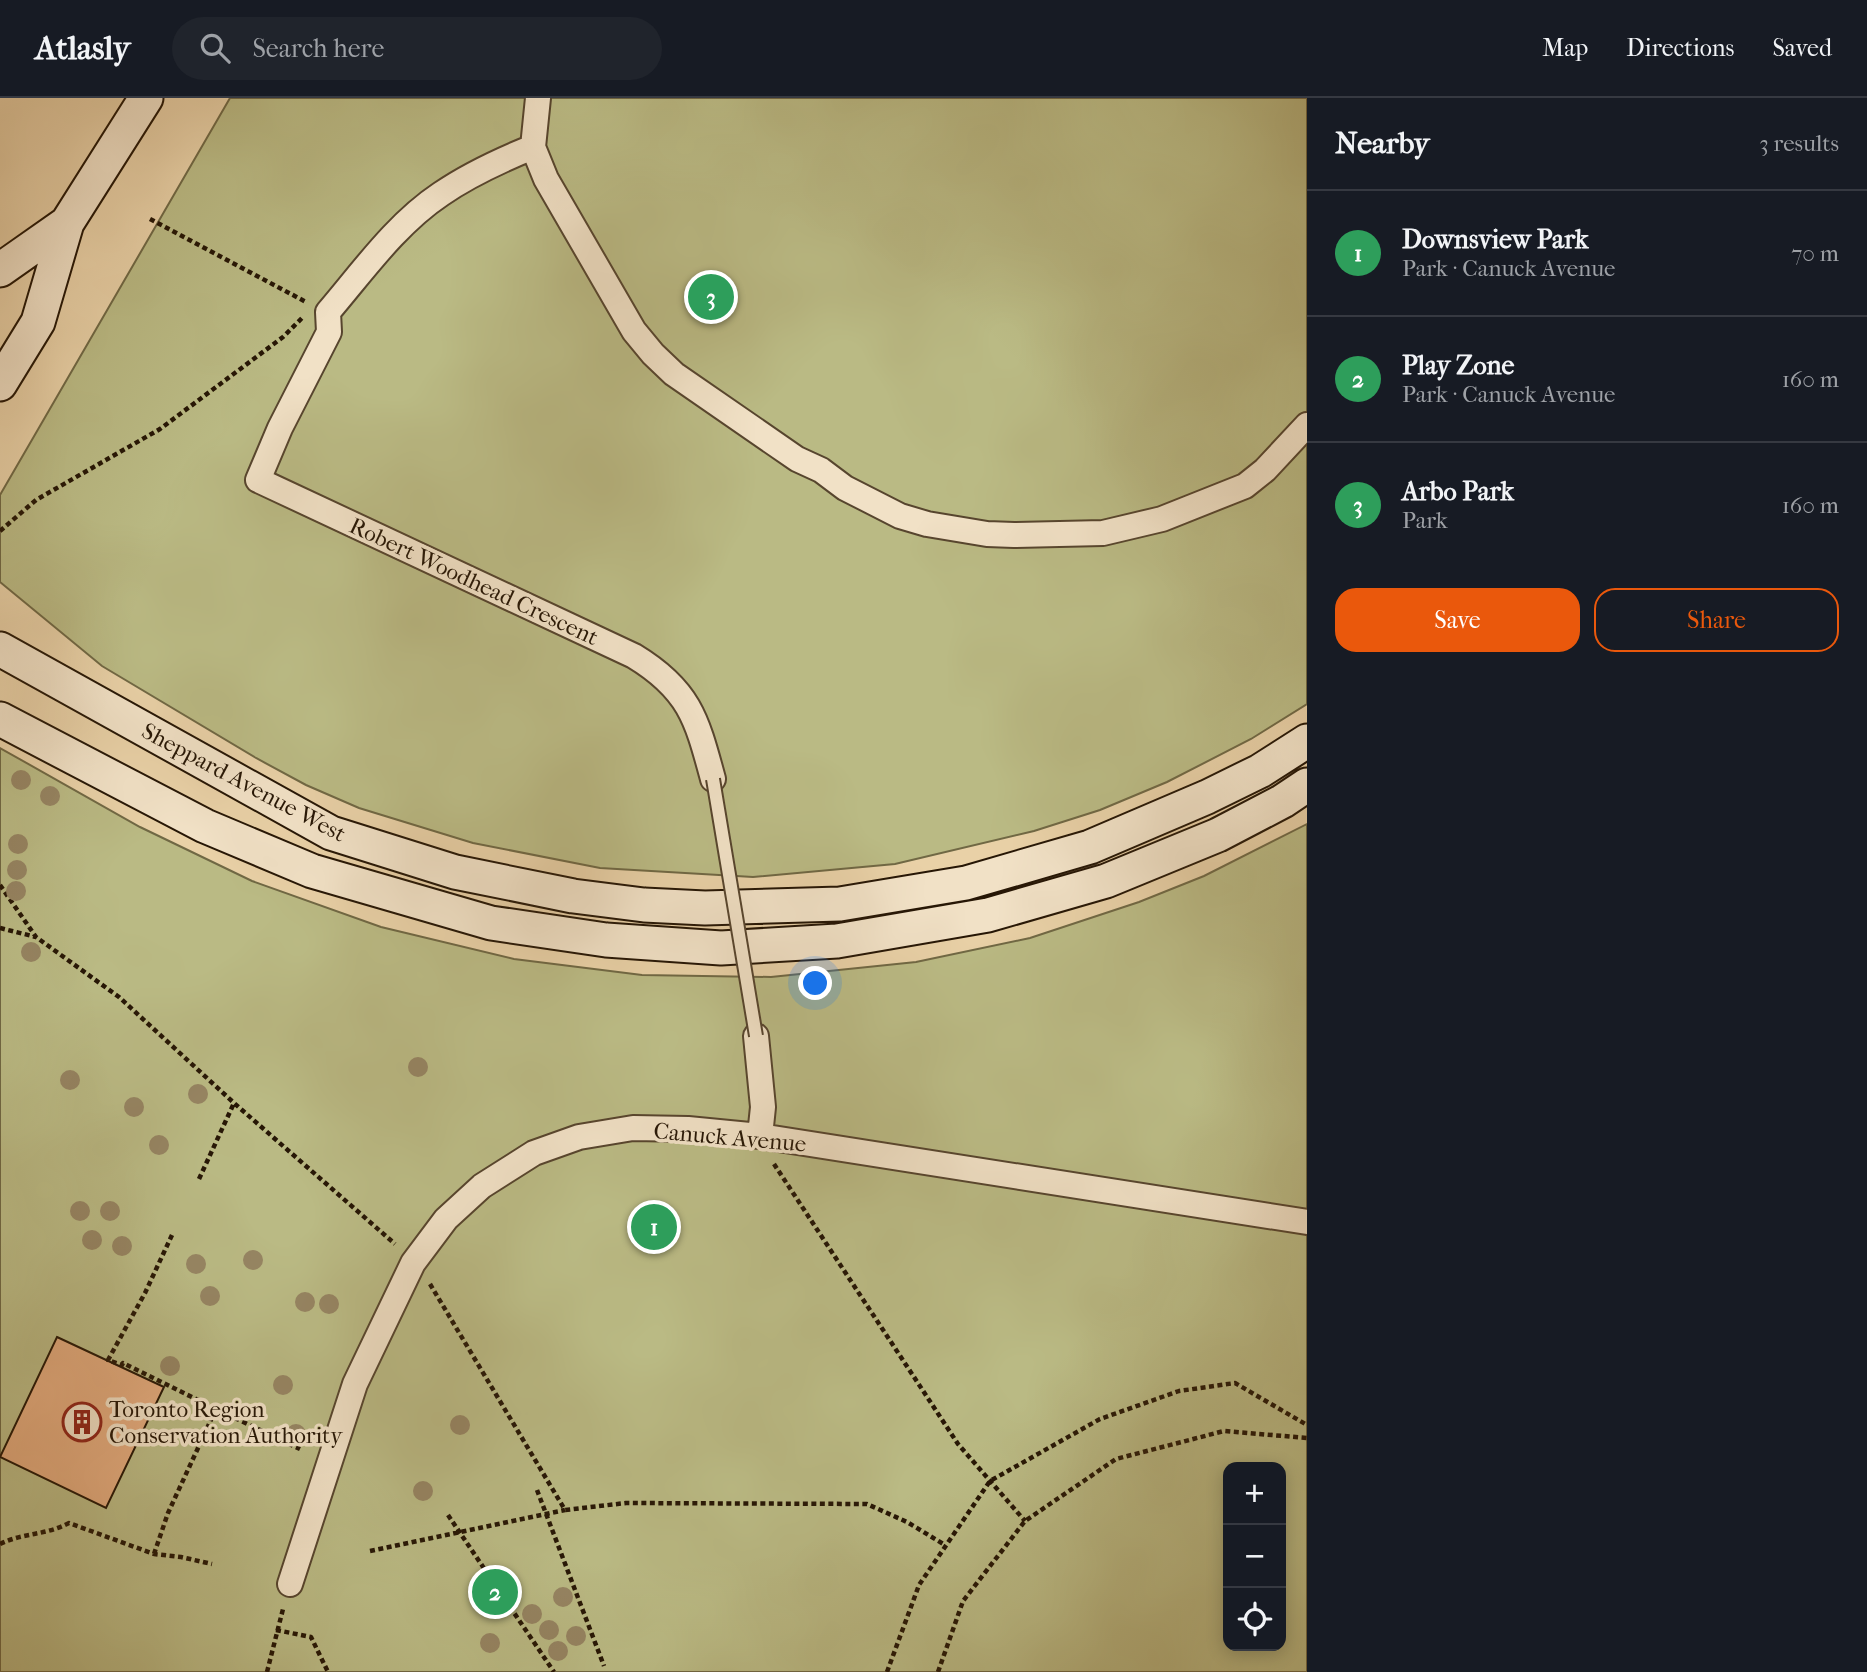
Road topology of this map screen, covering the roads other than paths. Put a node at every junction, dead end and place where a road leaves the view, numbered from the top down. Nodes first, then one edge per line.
1 (146, 98) edge
2 (538, 98) edge
3 (533, 147) junction
4 (67, 223) junction
5 (0, 270) edge
6 (0, 384) edge
7 (1307, 425) edge
8 (0, 649) edge
9 (0, 719) edge
10 (1307, 741) edge
11 (713, 779) joint
12 (1307, 785) edge
13 (756, 1036) joint
14 (760, 1136) junction
15 (1307, 1222) edge
16 (290, 1584) road end

1 - 4 main road
2 - 3 street
3 - 7 street
3 - 11 street, Robert Woodhead Crescent
4 - 5 main road
4 - 6 main road
8 - 10 main road, Sheppard Avenue West
9 - 12 main road, Sheppard Avenue West
11 - 13 lane, Robert Woodhead Crescent, bridge
13 - 14 street, Robert Woodhead Crescent
14 - 15 street, Canuck Avenue
14 - 16 street, Canuck Avenue

